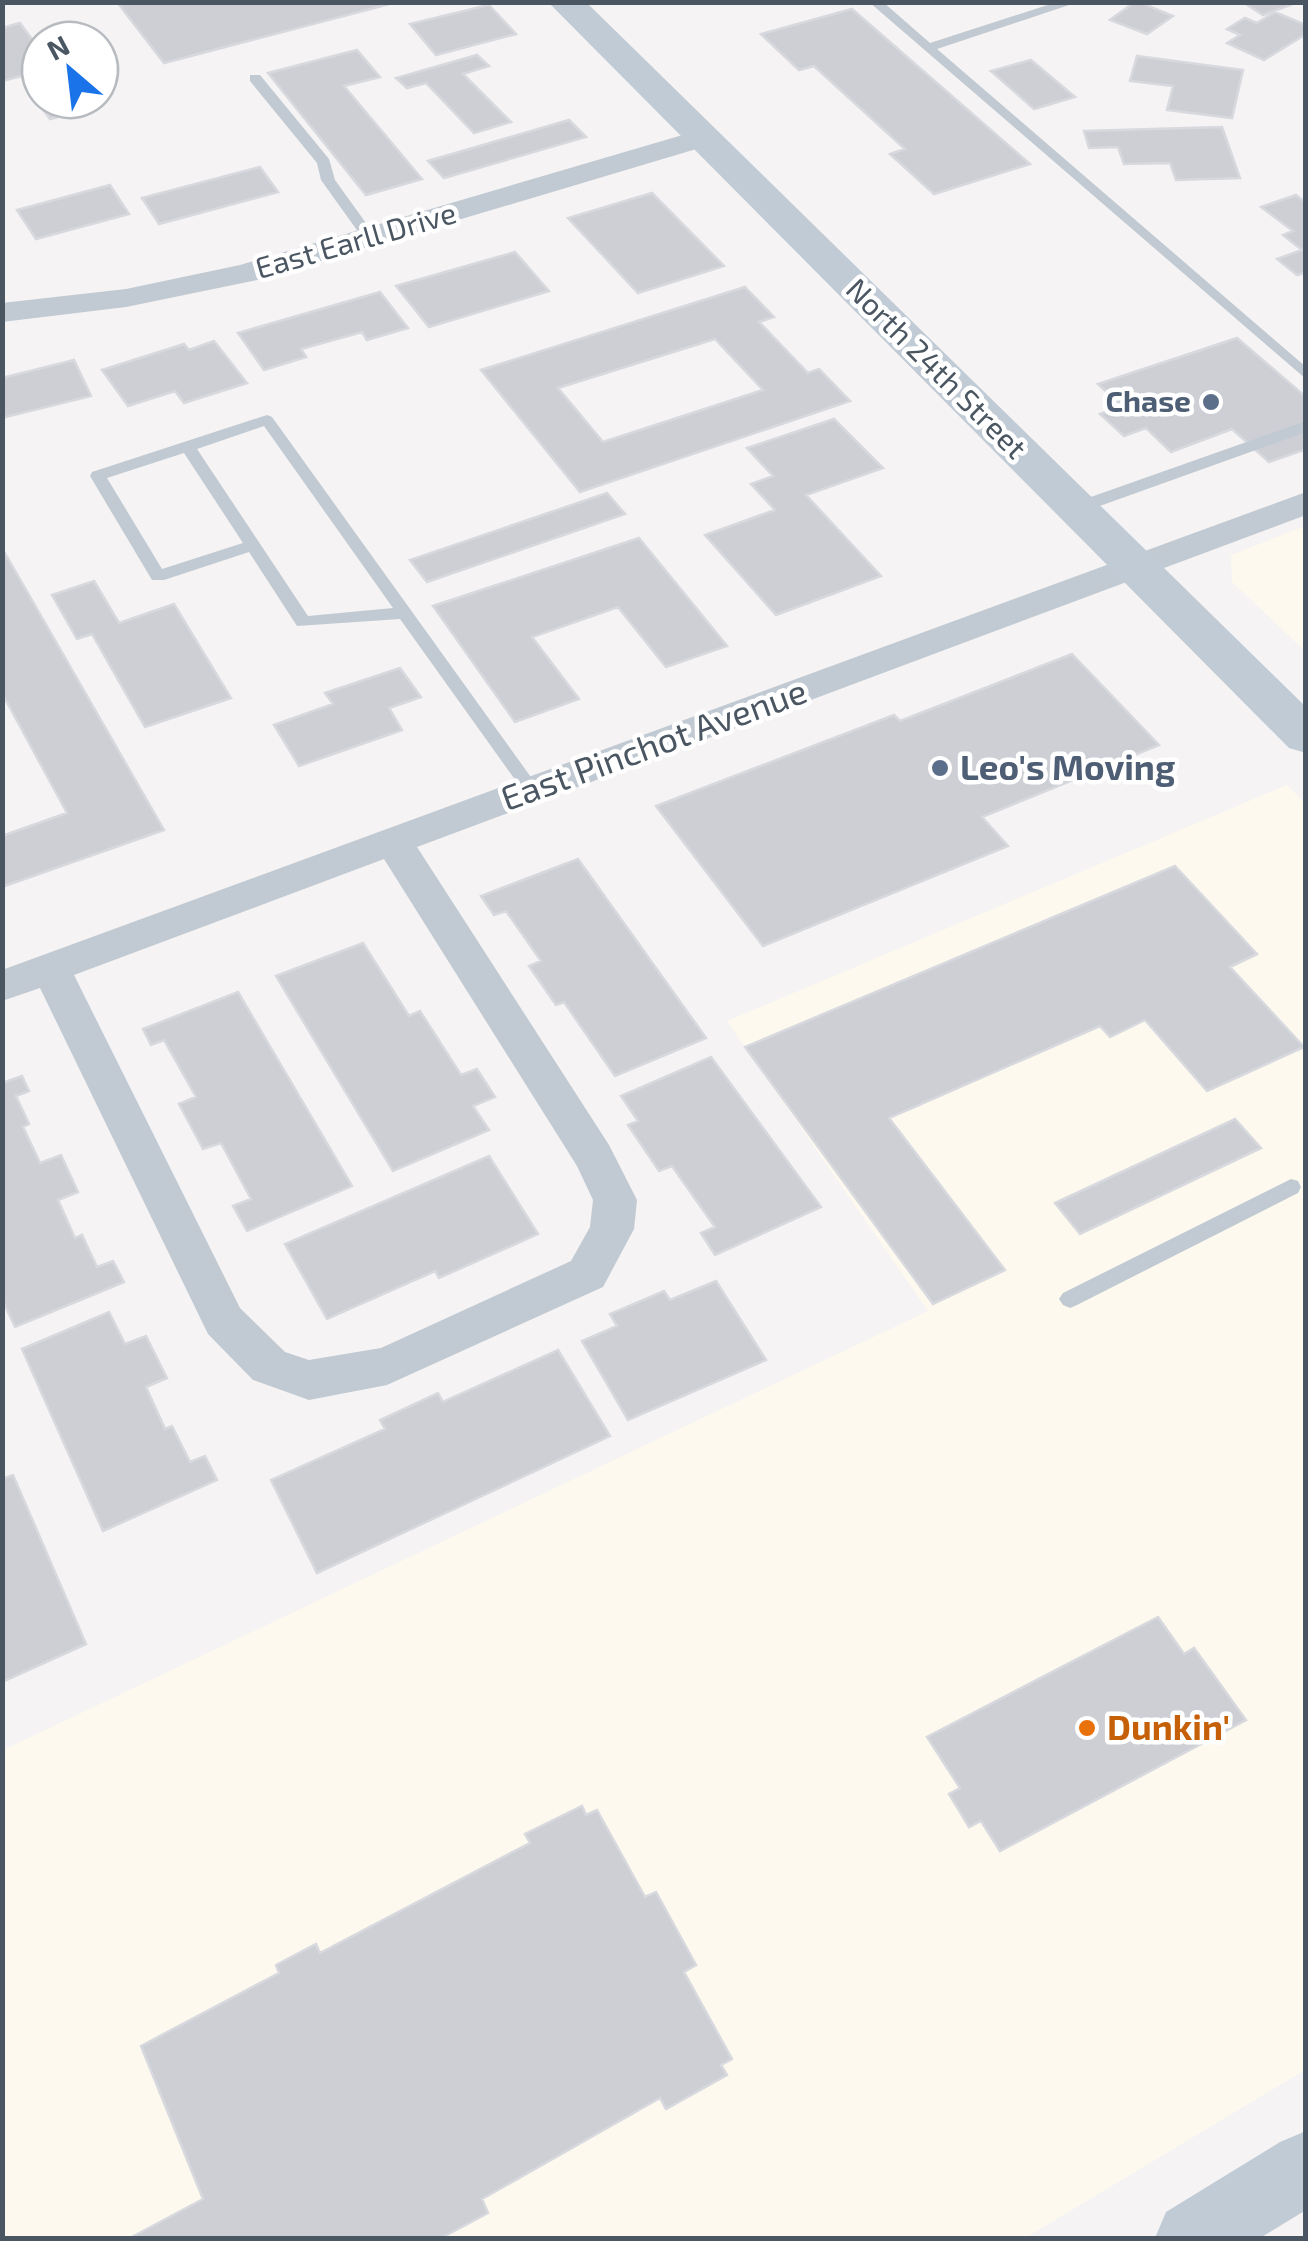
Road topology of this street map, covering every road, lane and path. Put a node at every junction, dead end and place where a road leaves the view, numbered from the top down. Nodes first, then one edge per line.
1 (566, 2) edge
2 (875, 2) edge
3 (1072, 2) edge
4 (928, 48) junction
5 (255, 78) dead end
6 (703, 138) junction
7 (369, 237) junction
8 (2, 313) edge
9 (1306, 375) edge
10 (1306, 426) edge
11 (188, 447) junction
12 (1306, 503) edge
13 (1077, 508) junction
14 (250, 546) junction
15 (1136, 568) junction
16 (403, 613) junction
17 (1306, 736) edge
18 (532, 790) junction
19 (392, 842) junction
20 (50, 968) junction
21 (2, 986) edge
22 (1291, 1187) dead end
23 (1070, 1299) dead end
24 (1306, 2168) edge
25 (1192, 2238) edge

1 - 6 main road, North 24th Street
2 - 4 lane
3 - 4 lane
4 - 9 lane
5 - 7 lane
6 - 7 street, East Earll Drive
6 - 13 main road, North 24th Street
7 - 8 street, East Earll Drive
10 - 13 lane
11 - 14 lane
11 - 14 lane
11 - 16 lane
12 - 15 street, East Pinchot Avenue
13 - 15 main road, North 24th Street
14 - 16 lane
15 - 17 main road, North 24th Street
15 - 18 street, East Pinchot Avenue
16 - 18 lane
18 - 19 street, East Pinchot Avenue
19 - 20 street, East Pinchot Avenue
19 - 20 street
20 - 21 street, East Pinchot Avenue
22 - 23 lane
24 - 25 main road

